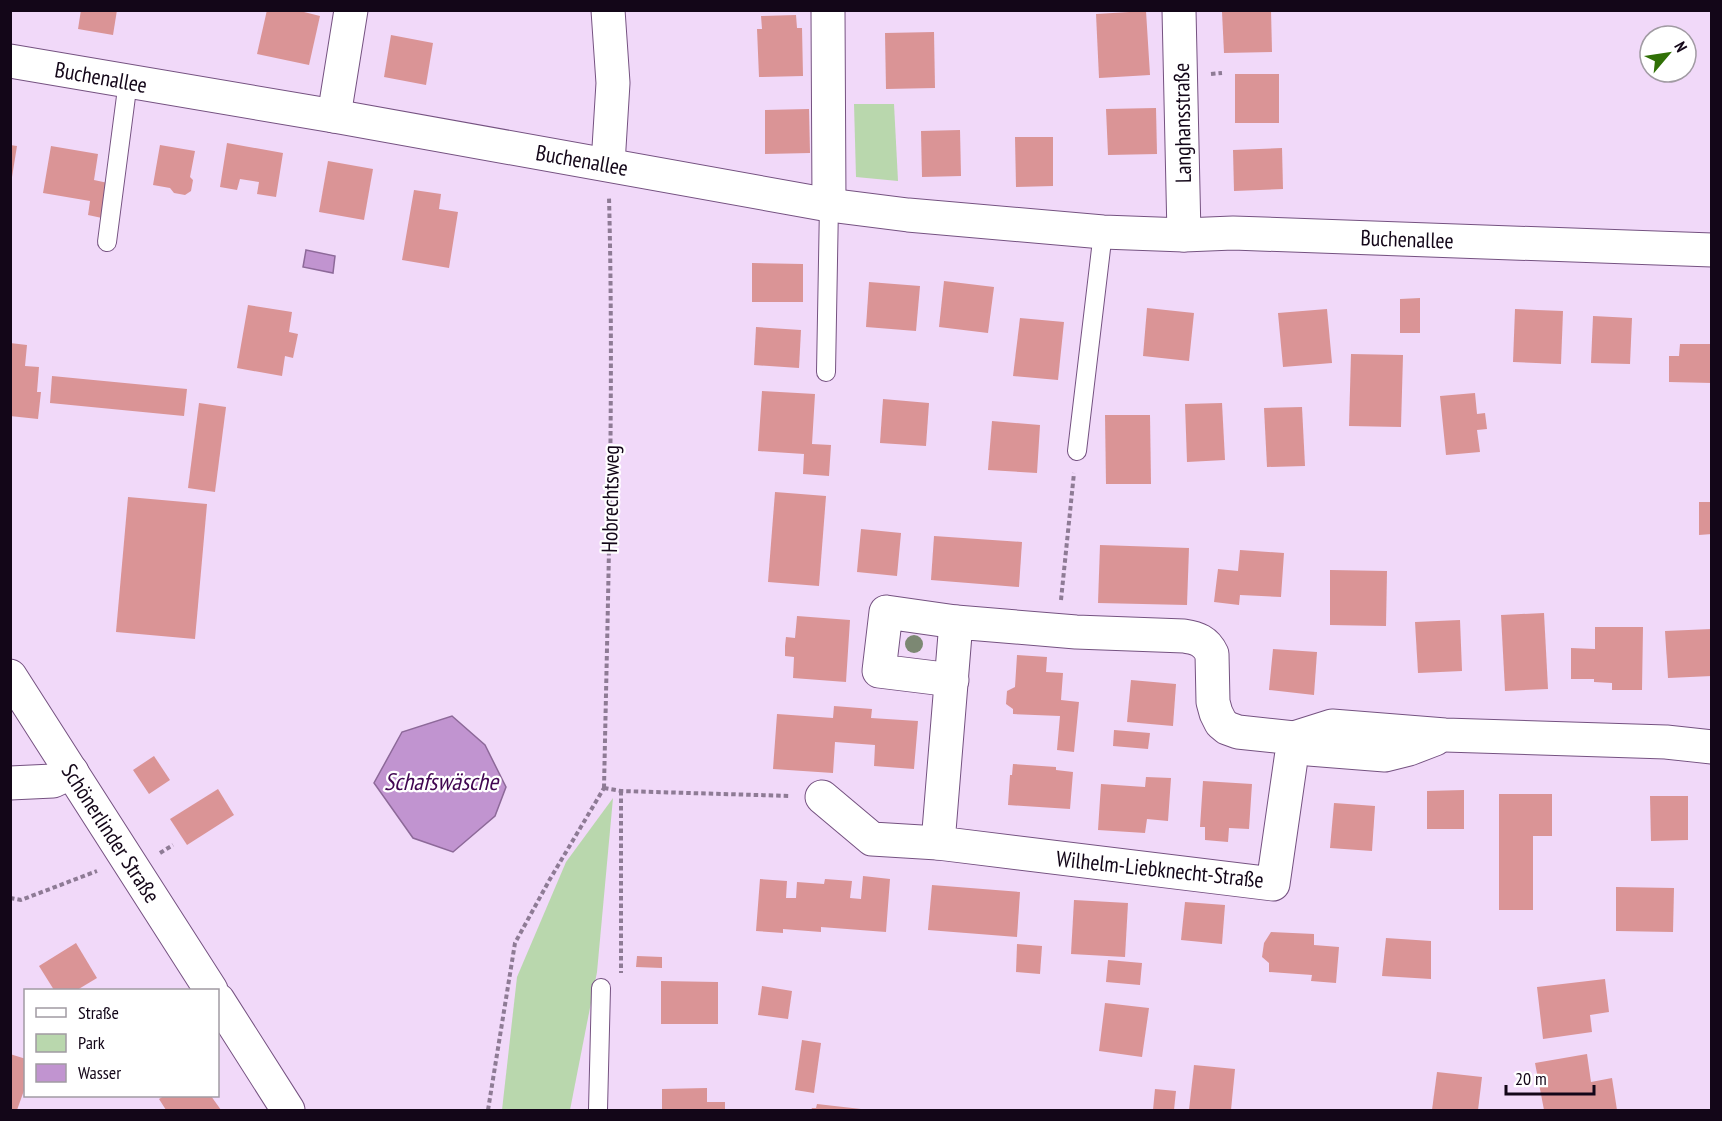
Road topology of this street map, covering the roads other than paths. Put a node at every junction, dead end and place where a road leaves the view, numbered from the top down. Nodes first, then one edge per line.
1 (351, 10) edge
2 (608, 10) edge
3 (828, 10) edge
4 (1179, 10) edge
5 (10, 62) edge
6 (128, 81) junction
7 (334, 116) junction
8 (608, 164) junction
9 (829, 205) junction
10 (1103, 232) junction
11 (1184, 235) junction
12 (107, 242) dead end
13 (1712, 250) edge
14 (826, 372) dead end
15 (1077, 451) road end
16 (956, 622) junction
17 (10, 676) edge
18 (952, 680) junction
19 (1294, 738) junction
20 (1712, 747) edge
21 (72, 772) junction
22 (10, 783) edge
23 (822, 797) road end
24 (938, 843) junction
25 (601, 988) dead end
26 (210, 989) edge
27 (219, 1002) edge
28 (288, 1110) edge
29 (597, 1110) edge

1 - 7 street
2 - 8 street
3 - 9 street
4 - 11 street, Langhansstraße
5 - 6 street, Buchenallee
6 - 7 street, Buchenallee
6 - 12 lane
7 - 8 street, Buchenallee
8 - 9 street, Buchenallee
9 - 10 street, Buchenallee
9 - 14 lane
10 - 11 street, Buchenallee
10 - 15 lane
11 - 13 street, Buchenallee
16 - 18 street
16 - 18 street
16 - 19 street
17 - 21 street, Schönerlinder Straße
18 - 24 street
19 - 20 street
19 - 24 street, Wilhelm-Liebknecht-Straße
21 - 22 street
21 - 26 street, Schönerlinder Straße
23 - 24 street, Wilhelm-Liebknecht-Straße
25 - 29 lane
27 - 28 street

